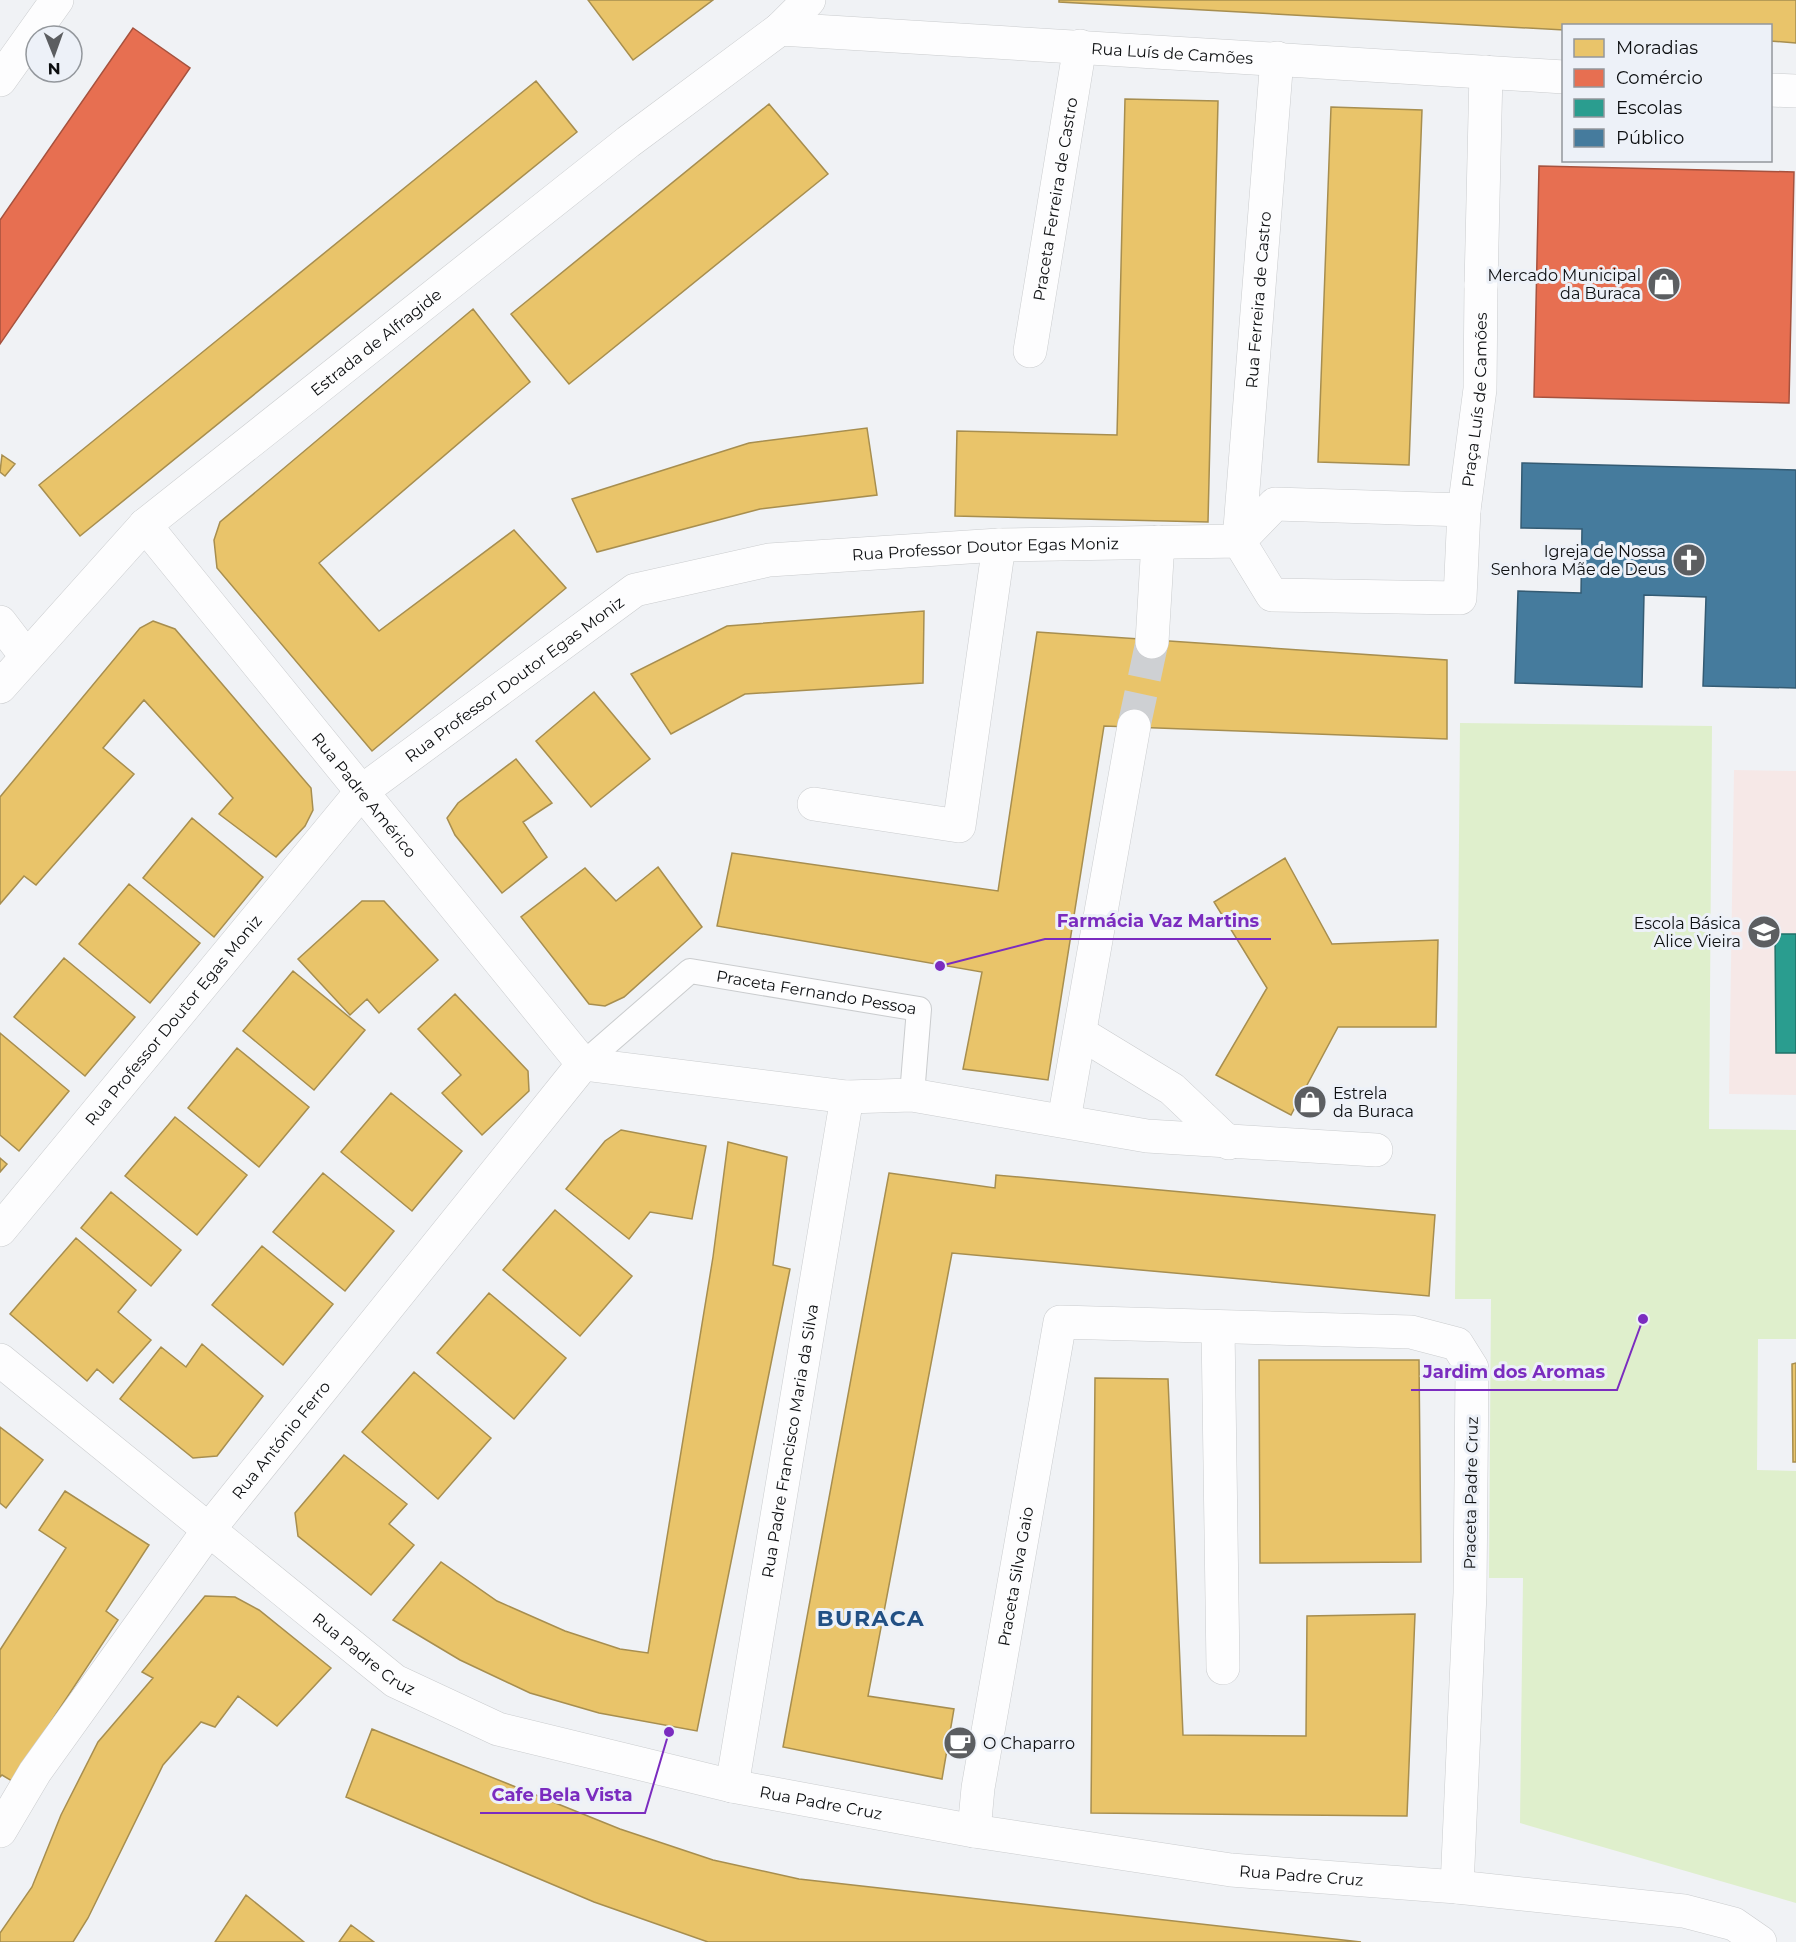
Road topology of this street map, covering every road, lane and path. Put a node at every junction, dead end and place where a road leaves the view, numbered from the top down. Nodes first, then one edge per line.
1 (57, 0) edge
2 (809, 0) edge
3 (780, 29) junction
4 (1080, 46) junction
5 (1277, 58) junction
6 (1486, 72) junction
7 (1562, 77) edge
8 (0, 80) edge
9 (1772, 90) edge
10 (1796, 91) edge
11 (1030, 351) dead end
12 (1464, 510) junction
13 (145, 525) junction
14 (1239, 541) junction
15 (1158, 542) junction
16 (999, 545) junction
17 (0, 622) edge
18 (1152, 642) tunnel mouth
19 (26, 656) junction
20 (0, 677) edge
21 (0, 687) edge
22 (1134, 726) tunnel mouth
23 (362, 791) junction
24 (814, 804) dead end
25 (1080, 1033) junction
26 (583, 1064) junction
27 (912, 1095) junction
28 (847, 1097) junction
29 (1064, 1120) junction
30 (1229, 1143) junction
31 (1376, 1150) dead end
32 (0, 1230) edge
33 (1060, 1322) joint
34 (1218, 1327) junction
35 (0, 1360) edge
36 (210, 1528) junction
37 (1223, 1668) dead end
38 (732, 1786) junction
39 (0, 1831) edge
40 (974, 1831) junction
41 (1457, 1887) junction
42 (1760, 1942) edge

1 - 8 street
2 - 3 street, Estrada de Alfragide
3 - 4 street, Rua Luís de Camões
3 - 13 street, Estrada de Alfragide
4 - 5 street, Rua Luís de Camões
4 - 11 street, Praceta Ferreira de Castro
5 - 6 street, Rua Luís de Camões
5 - 14 street, Rua Ferreira de Castro
6 - 7 street, Rua Luís de Camões
6 - 12 street, Praça Luís de Camões
9 - 10 street
12 - 14 street
12 - 14 street
13 - 19 street, Estrada de Alfragide
13 - 23 street, Rua Padre Américo
14 - 15 street, Rua Professor Doutor Egas Moniz
15 - 16 street, Rua Professor Doutor Egas Moniz
15 - 18 street
16 - 23 street, Rua Professor Doutor Egas Moniz
16 - 24 street
17 - 19 street
19 - 20 street
19 - 21 street, Estrada de Alfragide
22 - 25 street
23 - 26 street, Rua Padre Américo
23 - 32 street, Rua Professor Doutor Egas Moniz
25 - 29 street
25 - 30 street
26 - 27 lane, Praceta Fernando Pessoa
26 - 28 street
26 - 36 street, Rua António Ferro
27 - 28 street
27 - 29 street
28 - 38 street, Rua Padre Francisco Maria da Silva
29 - 30 street
30 - 31 street
33 - 34 street, Praceta Padre Cruz
33 - 40 street, Praceta Silva Gaio
34 - 37 street
34 - 41 street, Praceta Padre Cruz
35 - 36 street, Rua Padre Cruz
36 - 38 street, Rua Padre Cruz
36 - 39 street, Rua António Ferro
38 - 40 street, Rua Padre Cruz
40 - 41 street, Rua Padre Cruz
41 - 42 street, Rua Padre Cruz

